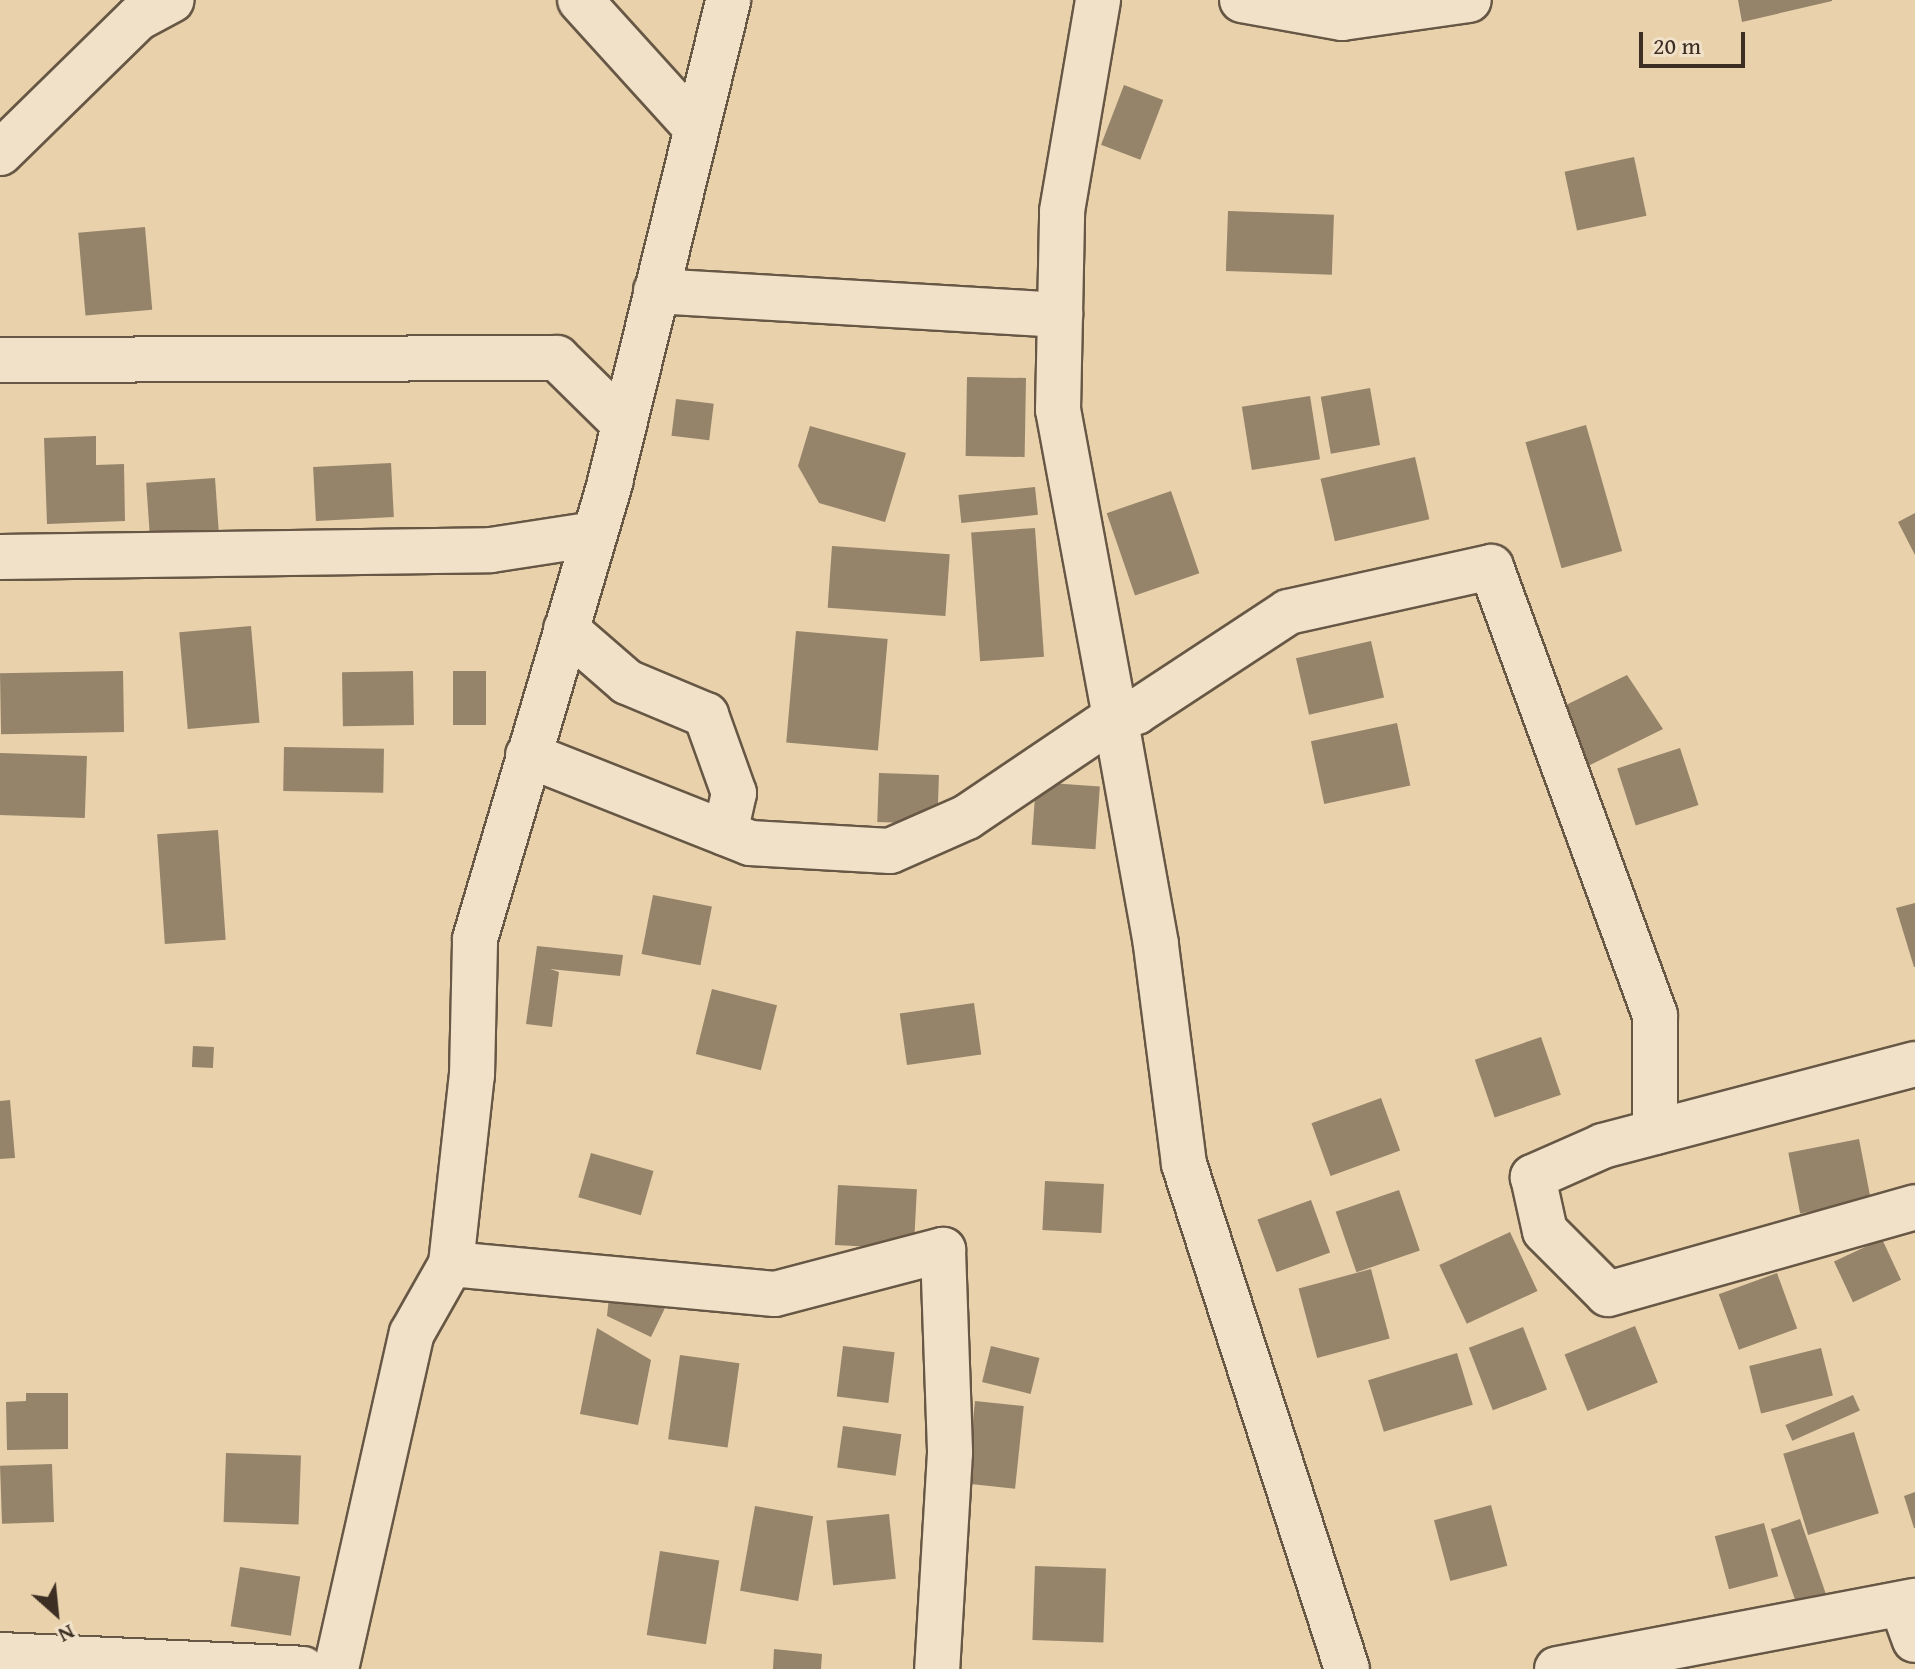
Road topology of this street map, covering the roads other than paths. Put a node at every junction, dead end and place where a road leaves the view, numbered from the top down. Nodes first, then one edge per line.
1 (172, 0) edge
2 (580, 0) edge
3 (728, 0) edge
4 (1098, 0) edge
5 (1242, 0) edge
6 (1469, 0) edge
7 (695, 127) junction
8 (0, 153) edge
9 (656, 291) junction
10 (1060, 315) junction
11 (0, 360) edge
12 (624, 424) junction
13 (595, 534) junction
14 (0, 557) edge
15 (566, 629) junction
16 (1115, 717) junction
17 (528, 755) junction
18 (725, 833) junction
19 (1915, 1064) edge
20 (1655, 1132) junction
21 (1915, 1207) edge
22 (451, 1264) junction
23 (1911, 1615) edge
24 (0, 1655) edge
25 (303, 1669) edge
26 (336, 1669) edge
27 (937, 1669) edge
28 (1347, 1669) edge
29 (1557, 1669) edge

1 - 8 street
2 - 7 street
3 - 7 street
4 - 10 street
5 - 6 street
7 - 9 street
9 - 10 street
9 - 12 street
10 - 16 street
11 - 12 street
12 - 13 street
13 - 14 street
13 - 15 street
15 - 17 street
15 - 18 street
16 - 18 street
16 - 20 street
16 - 28 street
17 - 18 street
17 - 22 street
19 - 20 street
20 - 21 street
22 - 26 street
22 - 27 street
23 - 29 street
24 - 25 street

